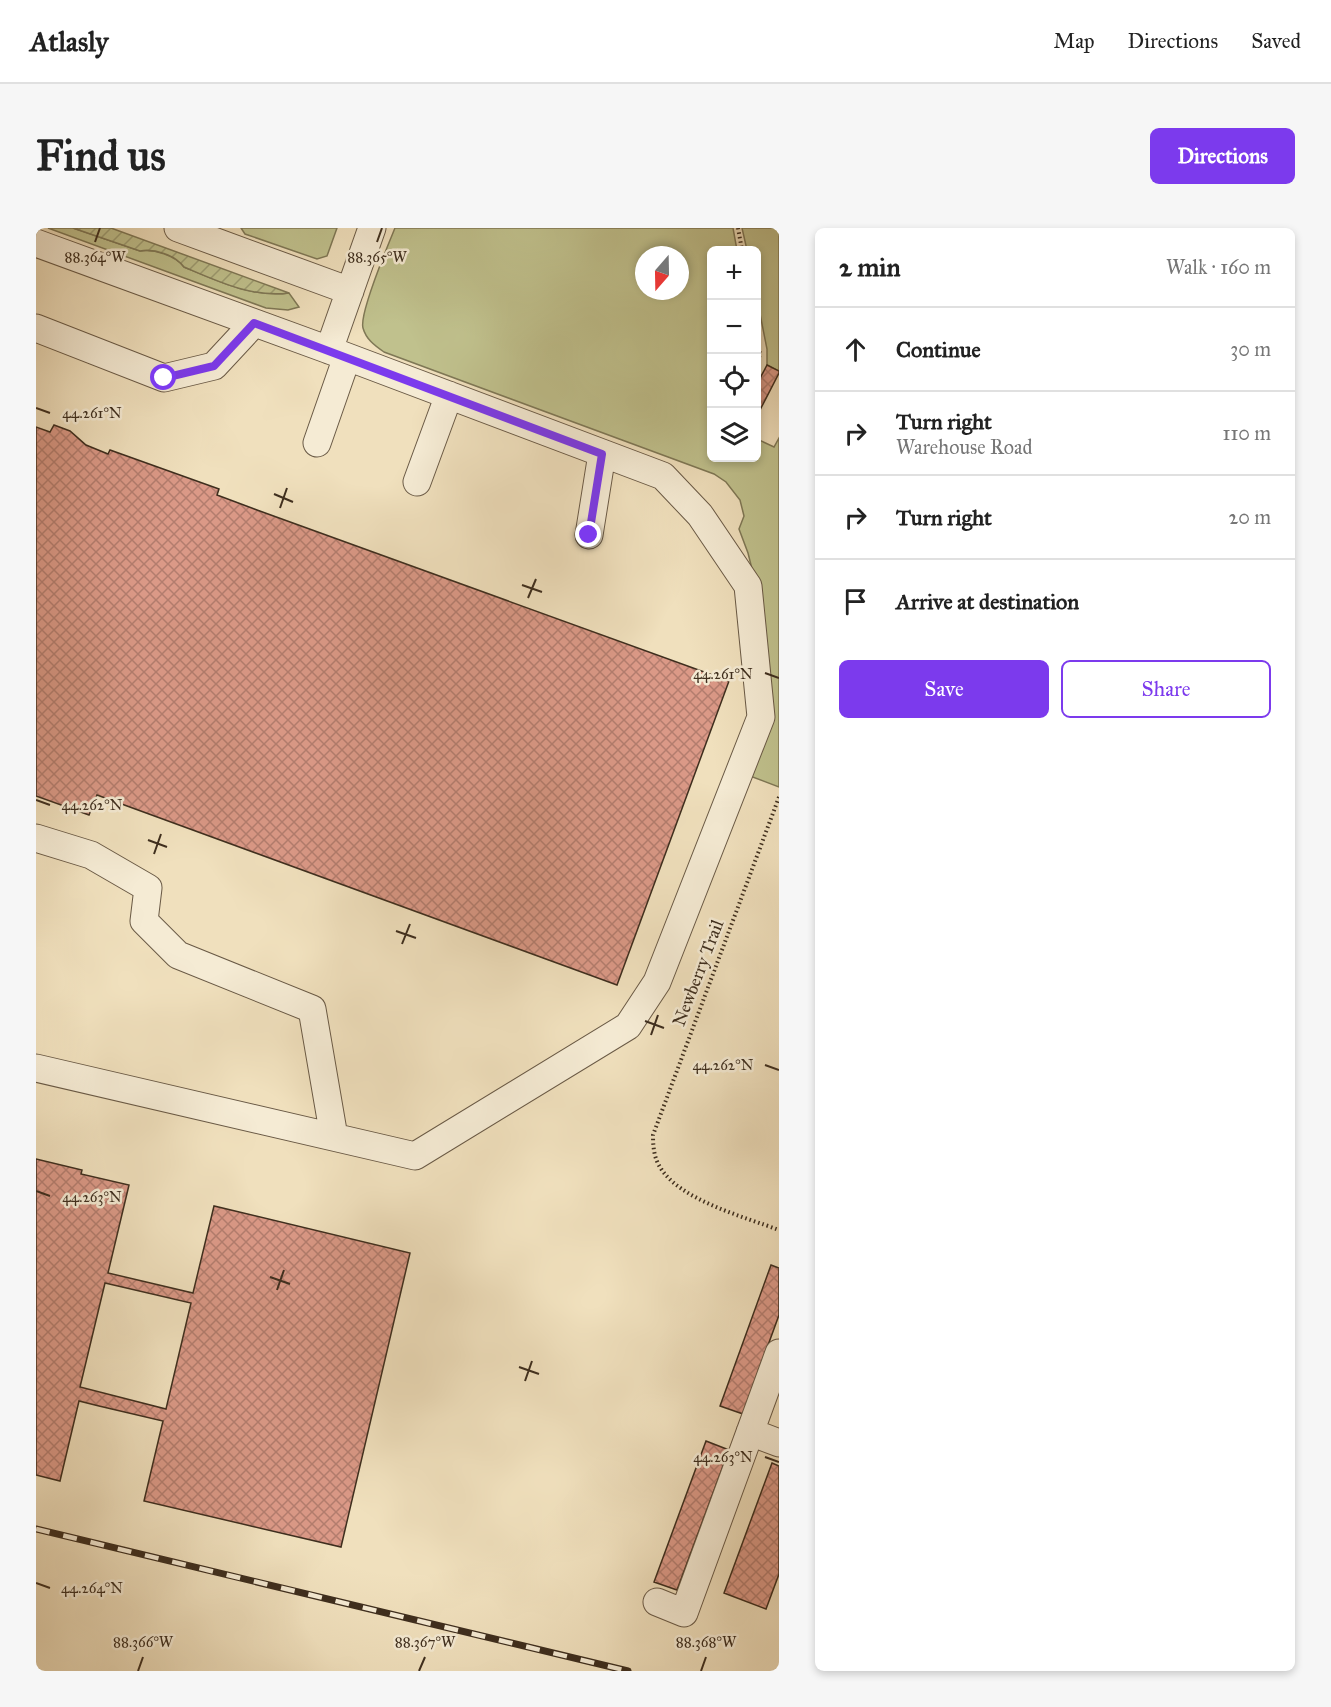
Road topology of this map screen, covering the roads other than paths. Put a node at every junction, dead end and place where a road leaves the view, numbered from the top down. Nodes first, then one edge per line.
1 (178, 228) edge
2 (372, 228) edge
3 (36, 243) edge
4 (350, 291) junction
5 (254, 323) junction
6 (36, 328) edge
7 (338, 353) junction
8 (449, 395) junction
9 (317, 443) dead end
10 (602, 454) junction
11 (417, 482) dead end
12 (589, 535) dead end
13 (36, 838) edge
14 (36, 1068) edge
15 (333, 1137) junction
16 (779, 1353) edge
17 (750, 1432) junction
18 (779, 1443) edge
19 (657, 1602) dead end

1 - 4 street
2 - 4 street
3 - 5 street
4 - 7 street
5 - 6 street
5 - 7 street
7 - 8 street
7 - 9 street
8 - 10 street
8 - 11 street
10 - 12 street
10 - 15 street
13 - 15 street
14 - 15 street
16 - 17 street
17 - 18 street
17 - 19 street

